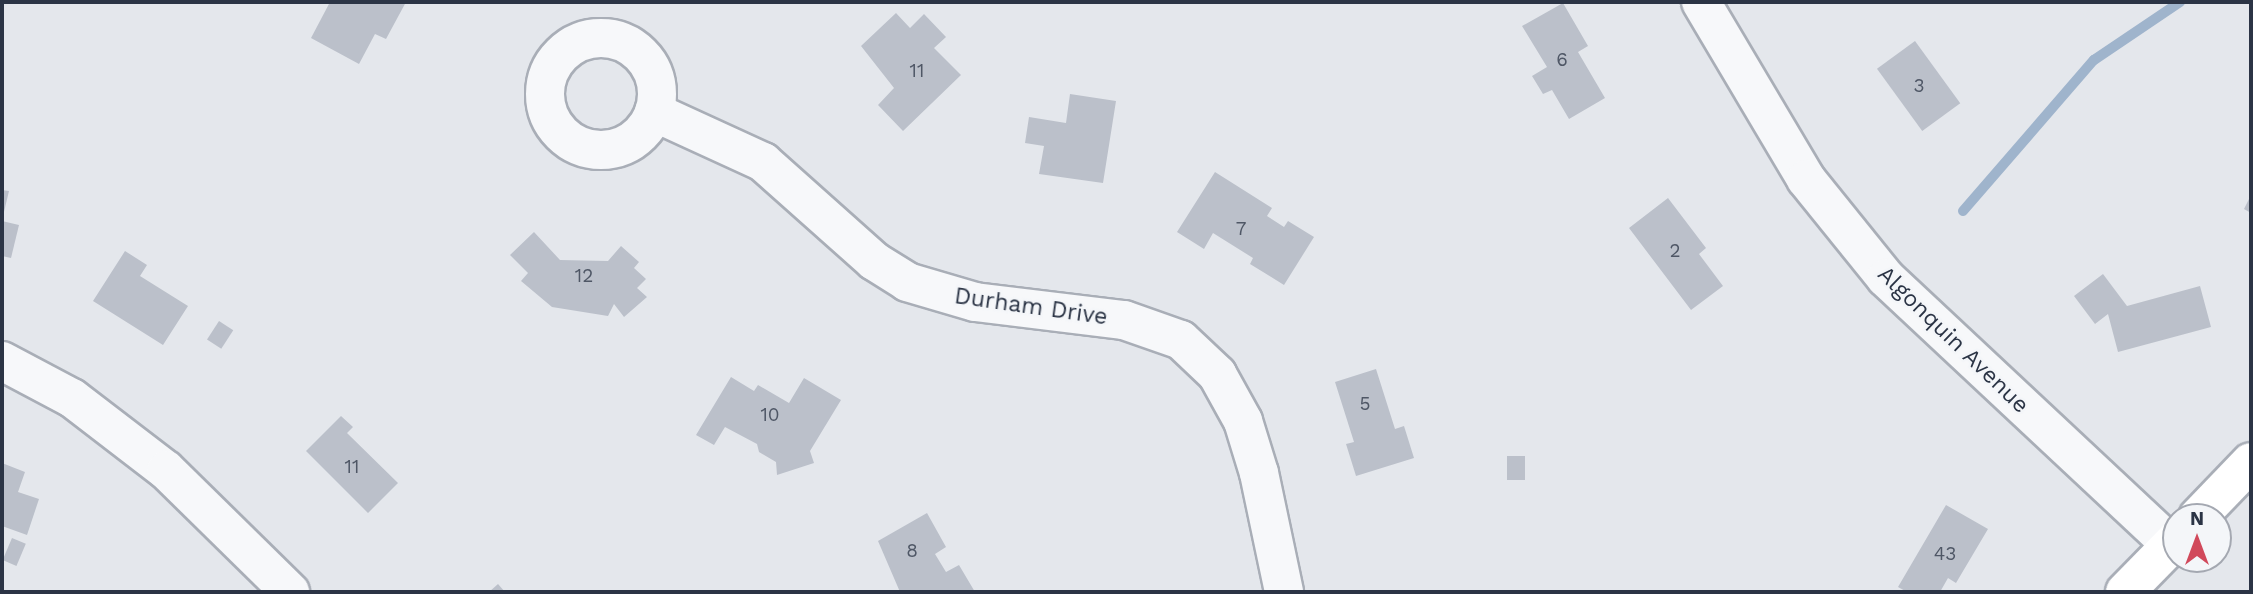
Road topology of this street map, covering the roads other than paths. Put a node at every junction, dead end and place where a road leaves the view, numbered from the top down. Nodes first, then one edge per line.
1 (1701, 2) edge
2 (654, 112) dead end
3 (2, 361) edge
4 (2251, 462) edge
5 (2211, 503) edge
6 (2162, 532) edge
7 (2162, 555) edge
8 (290, 592) edge
9 (1284, 592) edge
10 (2126, 592) edge

1 - 6 street, Algonquin Avenue
2 - 9 street, Durham Drive
3 - 8 street
4 - 5 main road
7 - 10 main road

